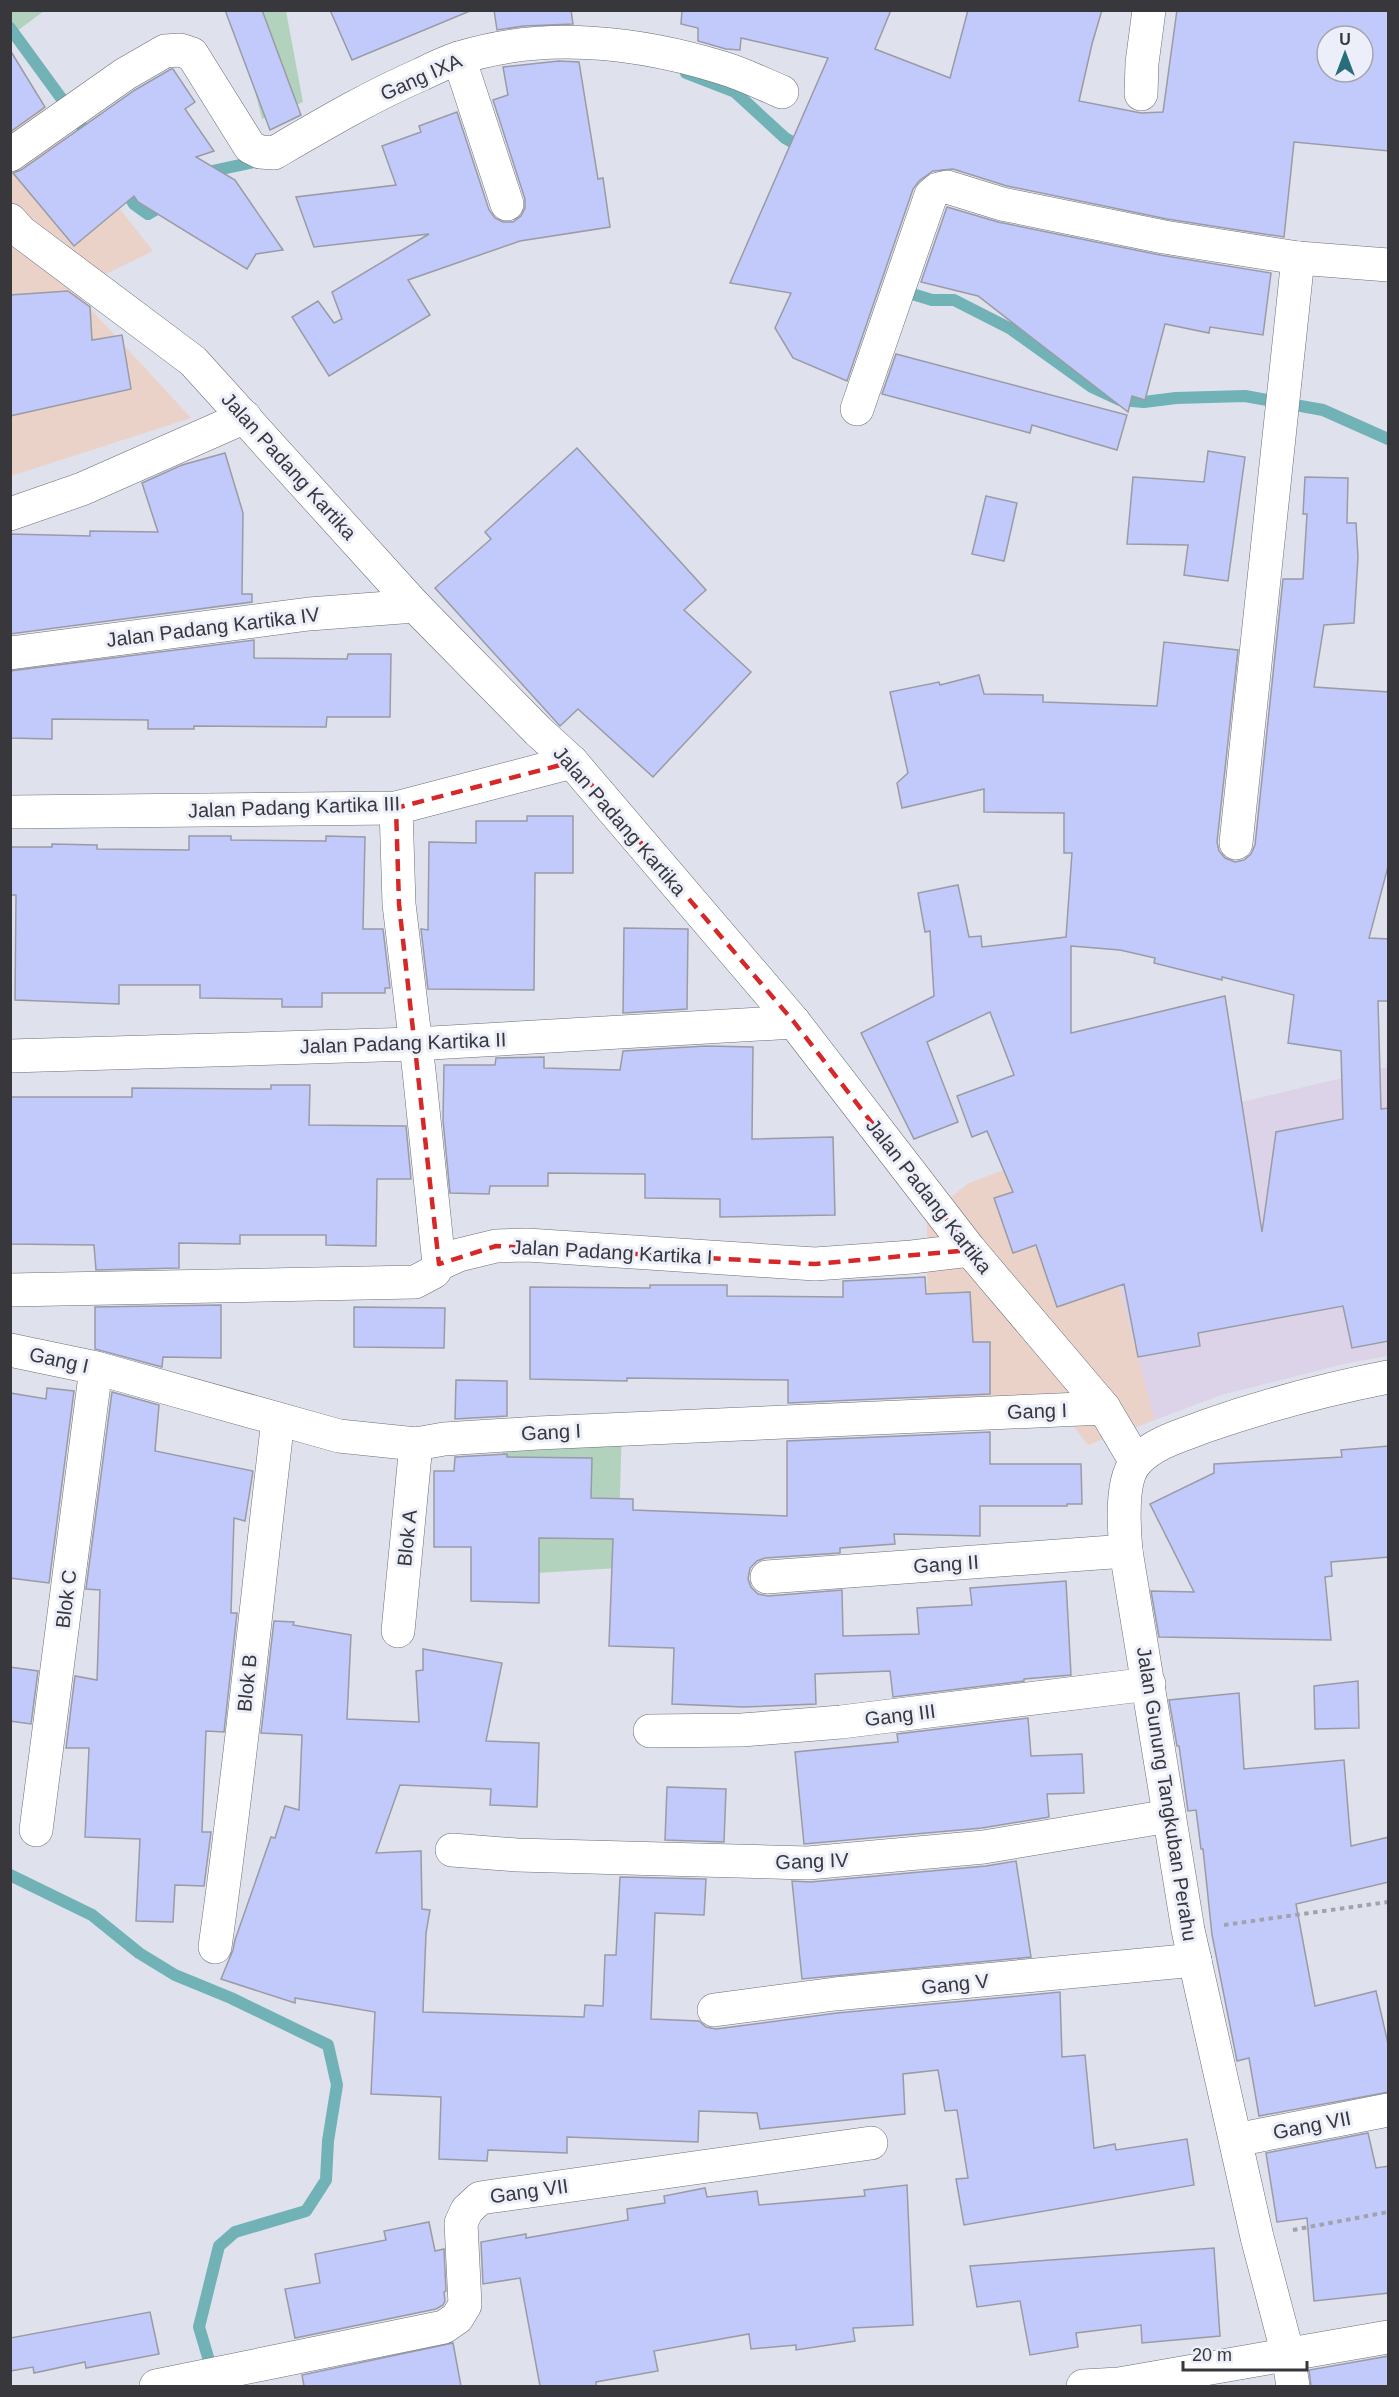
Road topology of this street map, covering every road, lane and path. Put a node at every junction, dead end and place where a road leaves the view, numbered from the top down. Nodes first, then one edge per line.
1 (1149, 10) edge
2 (459, 58) junction
3 (782, 92) dead end
4 (1141, 94) dead end
5 (10, 155) edge
6 (507, 204) dead end
7 (14, 229) edge
8 (1298, 258) junction
9 (1389, 265) edge
10 (857, 409) dead end
11 (245, 417) junction
12 (10, 514) edge
13 (415, 606) junction
14 (10, 653) edge
15 (572, 762) junction
16 (396, 808) junction
17 (10, 812) edge
18 (1236, 843) dead end
19 (794, 1022) junction
20 (414, 1044) junction
21 (10, 1056) edge
22 (970, 1250) junction
23 (439, 1264) junction
24 (10, 1290) edge
25 (10, 1350) edge
26 (96, 1368) junction
27 (1389, 1377) edge
28 (1104, 1408) junction
29 (278, 1420) junction
30 (416, 1444) junction
31 (1136, 1462) junction
32 (1126, 1551) junction
33 (767, 1577) dead end
34 (398, 1631) dead end
35 (1149, 1684) junction
36 (650, 1731) dead end
37 (1169, 1816) junction
38 (36, 1830) dead end
39 (452, 1850) dead end
40 (1389, 1902) edge
41 (1192, 1945) junction
42 (214, 1947) dead end
43 (714, 2010) dead end
44 (1389, 2110) edge
45 (1236, 2139) junction
46 (871, 2143) dead end
47 (1389, 2212) edge
48 (1257, 2237) junction
49 (1389, 2337) edge
50 (1291, 2371) edge
51 (156, 2386) edge
52 (1083, 2386) edge

1 - 4 street
2 - 3 street, Gang IXA
2 - 5 street, Gang IXA
2 - 6 street
7 - 11 street, Jalan Padang Kartika
8 - 9 street
8 - 10 street
8 - 18 street
11 - 12 street
11 - 13 street, Jalan Padang Kartika
13 - 14 street, Jalan Padang Kartika IV
13 - 15 street, Jalan Padang Kartika
15 - 16 street, Jalan Padang Kartika III
15 - 19 street, Jalan Padang Kartika
16 - 17 street, Jalan Padang Kartika III
16 - 20 street
19 - 20 street, Jalan Padang Kartika II
19 - 22 street, Jalan Padang Kartika
20 - 21 street, Jalan Padang Kartika II
20 - 23 street
22 - 23 street, Jalan Padang Kartika I
22 - 28 street, Jalan Padang Kartika
23 - 24 street, Jalan Padang Kartika I
25 - 26 street, Gang I
26 - 29 street, Gang I
26 - 38 street, Blok C
27 - 31 street
28 - 30 street, Gang I
28 - 31 street, Jalan Padang Kartika
29 - 30 street, Gang I
29 - 42 street, Blok B
30 - 34 street, Blok A
31 - 32 street, Jalan Gunung Tangkuban Perahu
32 - 33 street, Gang II
32 - 35 street, Jalan Gunung Tangkuban Perahu
35 - 36 street, Gang III
35 - 37 street, Jalan Gunung Tangkuban Perahu
37 - 39 street, Gang IV
37 - 41 street, Jalan Gunung Tangkuban Perahu
40 - 41 path
41 - 43 street, Gang V
41 - 45 street, Jalan Gunung Tangkuban Perahu
44 - 45 street, Gang VII
45 - 48 street, Jalan Gunung Tangkuban Perahu
46 - 51 street, Gang VII
47 - 48 path
48 - 50 street, Jalan Gunung Tangkuban Perahu
49 - 50 street
50 - 52 street

